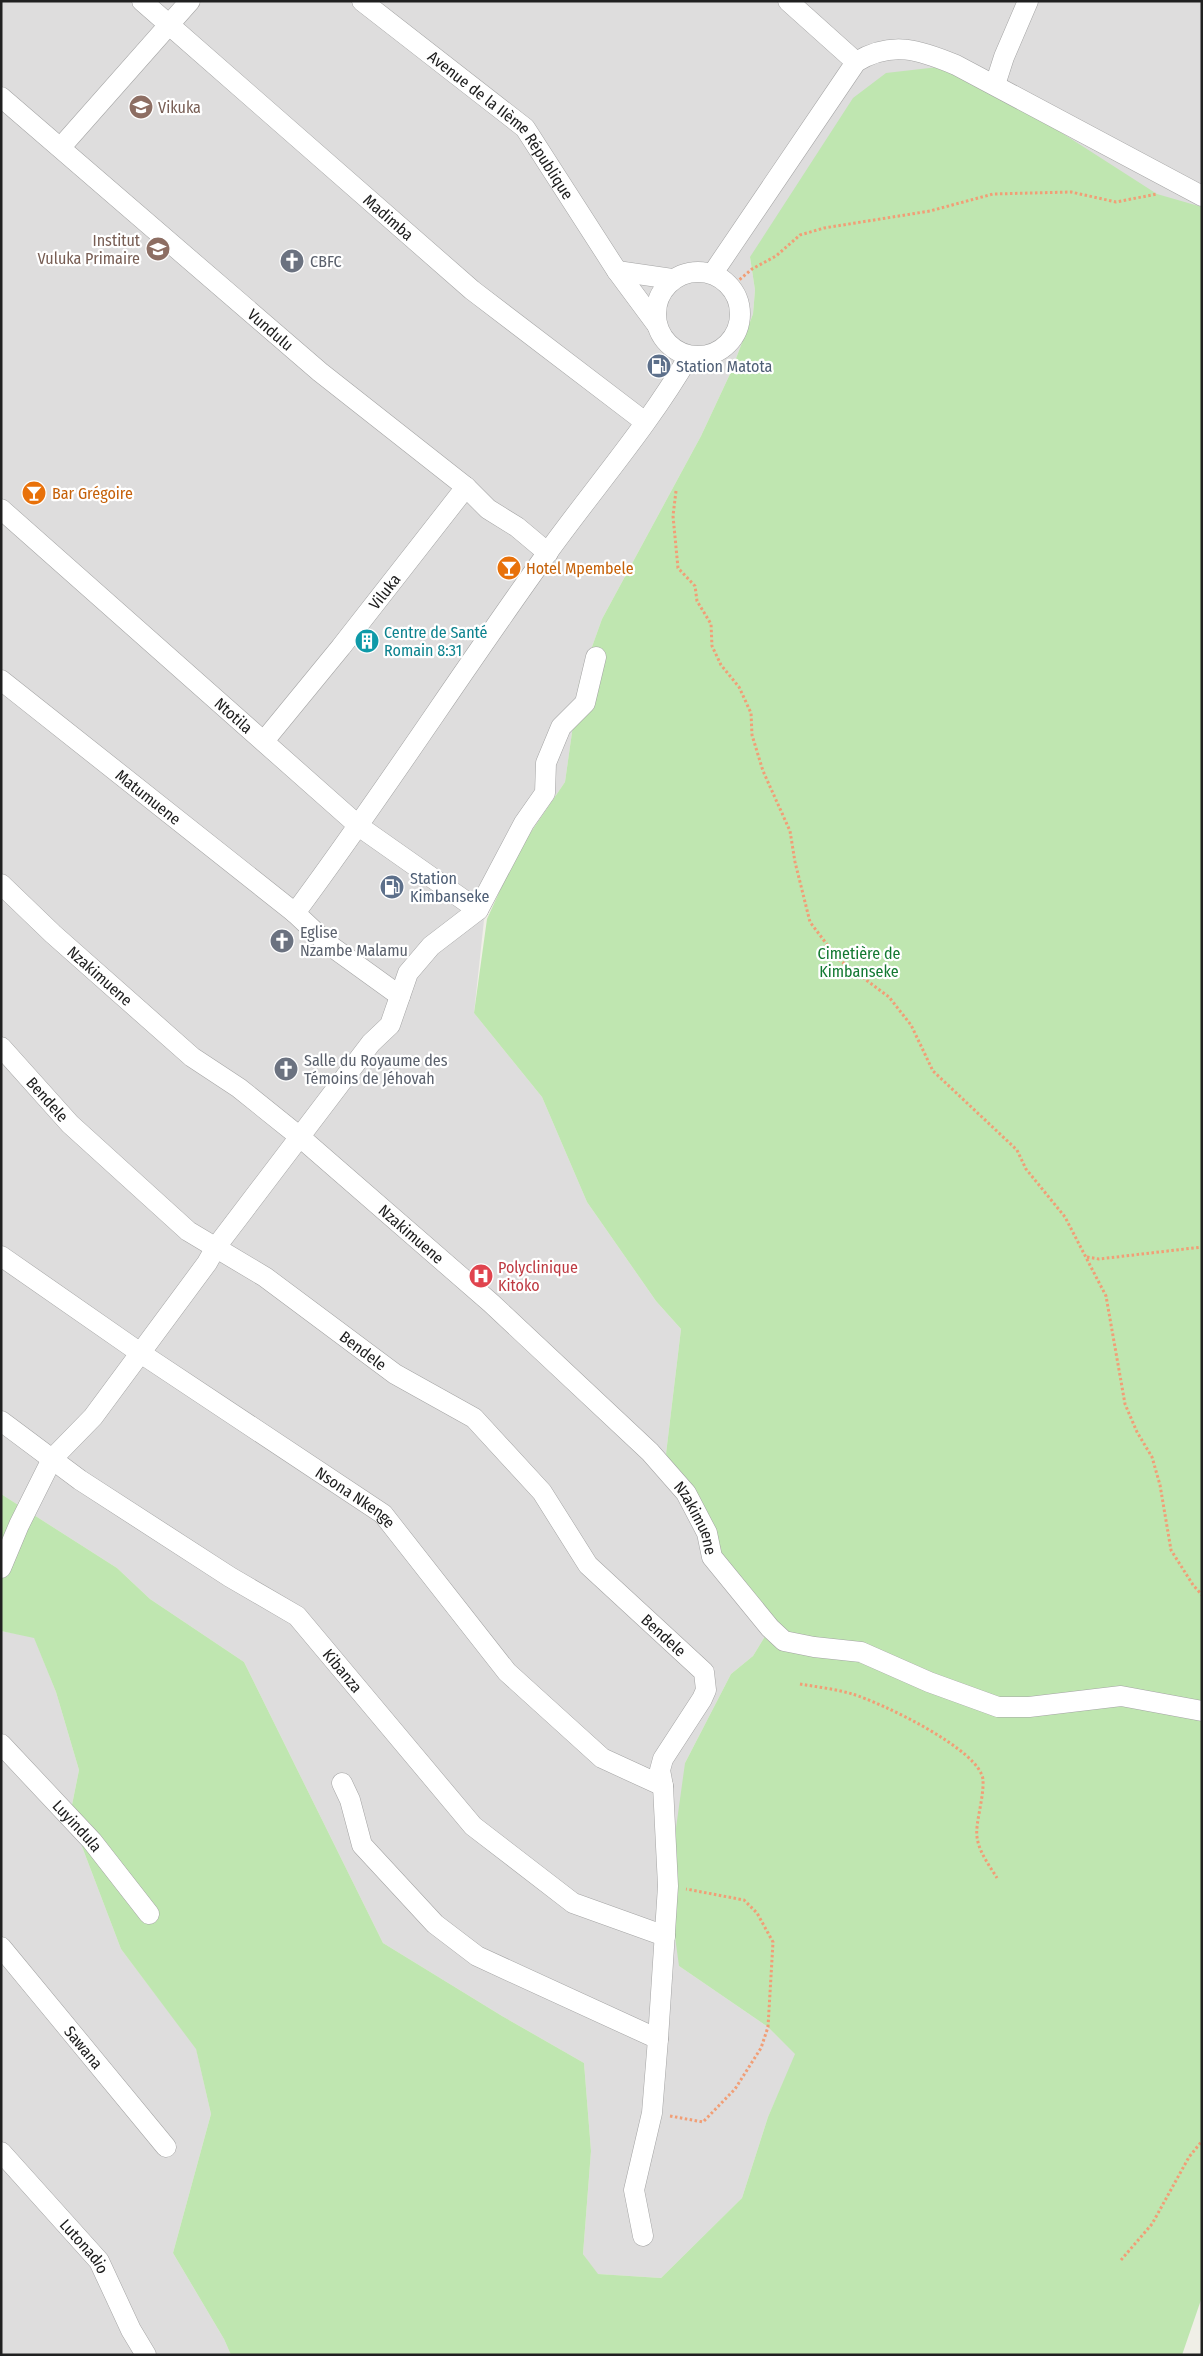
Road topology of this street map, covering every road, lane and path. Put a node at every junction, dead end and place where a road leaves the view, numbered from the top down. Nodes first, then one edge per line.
1 (142, 1) edge
2 (190, 1) edge
3 (362, 1) edge
4 (788, 1) edge
5 (1028, 1) edge
6 (169, 25) junction
7 (856, 62) junction
8 (995, 85) junction
9 (1, 97) edge
10 (61, 148) junction
11 (1178, 183) junction
12 (1202, 196) edge
13 (617, 270) junction
14 (713, 273) junction
15 (672, 279) junction
16 (732, 286) junction
17 (657, 326) junction
18 (689, 356) junction
19 (645, 422) junction
20 (466, 487) junction
21 (676, 491) dead end
22 (1, 509) edge
23 (548, 552) junction
24 (596, 657) dead end
25 (1, 680) edge
26 (264, 741) junction
27 (360, 827) junction
28 (1, 884) edge
29 (478, 910) junction
30 (295, 913) junction
31 (400, 996) junction
32 (1, 1047) edge
33 (300, 1137) junction
34 (1202, 1246) edge
35 (216, 1247) junction
36 (1, 1256) edge
37 (1086, 1257) junction
38 (139, 1352) junction
39 (1, 1421) edge
40 (52, 1459) junction
41 (1, 1568) edge
42 (1202, 1595) edge
43 (800, 1684) dead end
44 (1202, 1711) edge
45 (1, 1744) edge
46 (342, 1783) dead end
47 (663, 1786) junction
48 (997, 1878) dead end
49 (668, 1886) junction
50 (149, 1914) dead end
51 (665, 1936) junction
52 (1, 1947) edge
53 (658, 2038) junction
54 (652, 2113) junction
55 (1202, 2140) edge
56 (166, 2147) dead end
57 (1, 2152) edge
58 (643, 2236) dead end
59 (1121, 2260) dead end
60 (146, 2355) edge

1 - 6 street, Madimba
2 - 6 street
3 - 13 street, Avenue de la IIème République
4 - 7 street
5 - 8 street
6 - 10 street
6 - 19 street, Madimba
7 - 8 street
7 - 14 street
8 - 11 street
9 - 10 street, Vundulu
10 - 20 street, Vundulu
11 - 12 street
11 - 16 path
13 - 15 street
13 - 17 street, Avenue de la IIème République
14 - 15 street
14 - 16 street
15 - 17 street
16 - 18 street
17 - 18 street
18 - 19 street
19 - 23 street
20 - 23 street, Vundulu
20 - 26 street, Viluka
21 - 37 path
22 - 26 street, Ntotila
23 - 27 street
24 - 29 street
25 - 30 street, Matumuene
26 - 27 street, Ntotila
27 - 29 street, Ntotila
27 - 30 street
28 - 33 street, Nzakimuene
29 - 31 street
30 - 31 street, Matumuene
31 - 33 street
32 - 35 street, Bendele
33 - 35 street
33 - 44 street, Nzakimuene
34 - 37 path
35 - 38 street
35 - 47 street, Bendele
36 - 38 street, Nsona Nkenge
37 - 42 path
38 - 40 street
38 - 47 street, Nsona Nkenge
39 - 40 street, Kibanza
40 - 41 street
40 - 51 street, Kibanza
43 - 48 path
45 - 50 street, Luyindula
46 - 53 street
47 - 49 street
49 - 51 street
49 - 54 path
51 - 53 street
52 - 56 street, Sawana
53 - 54 street
54 - 58 street
55 - 59 path
57 - 60 street, Lutonadio

